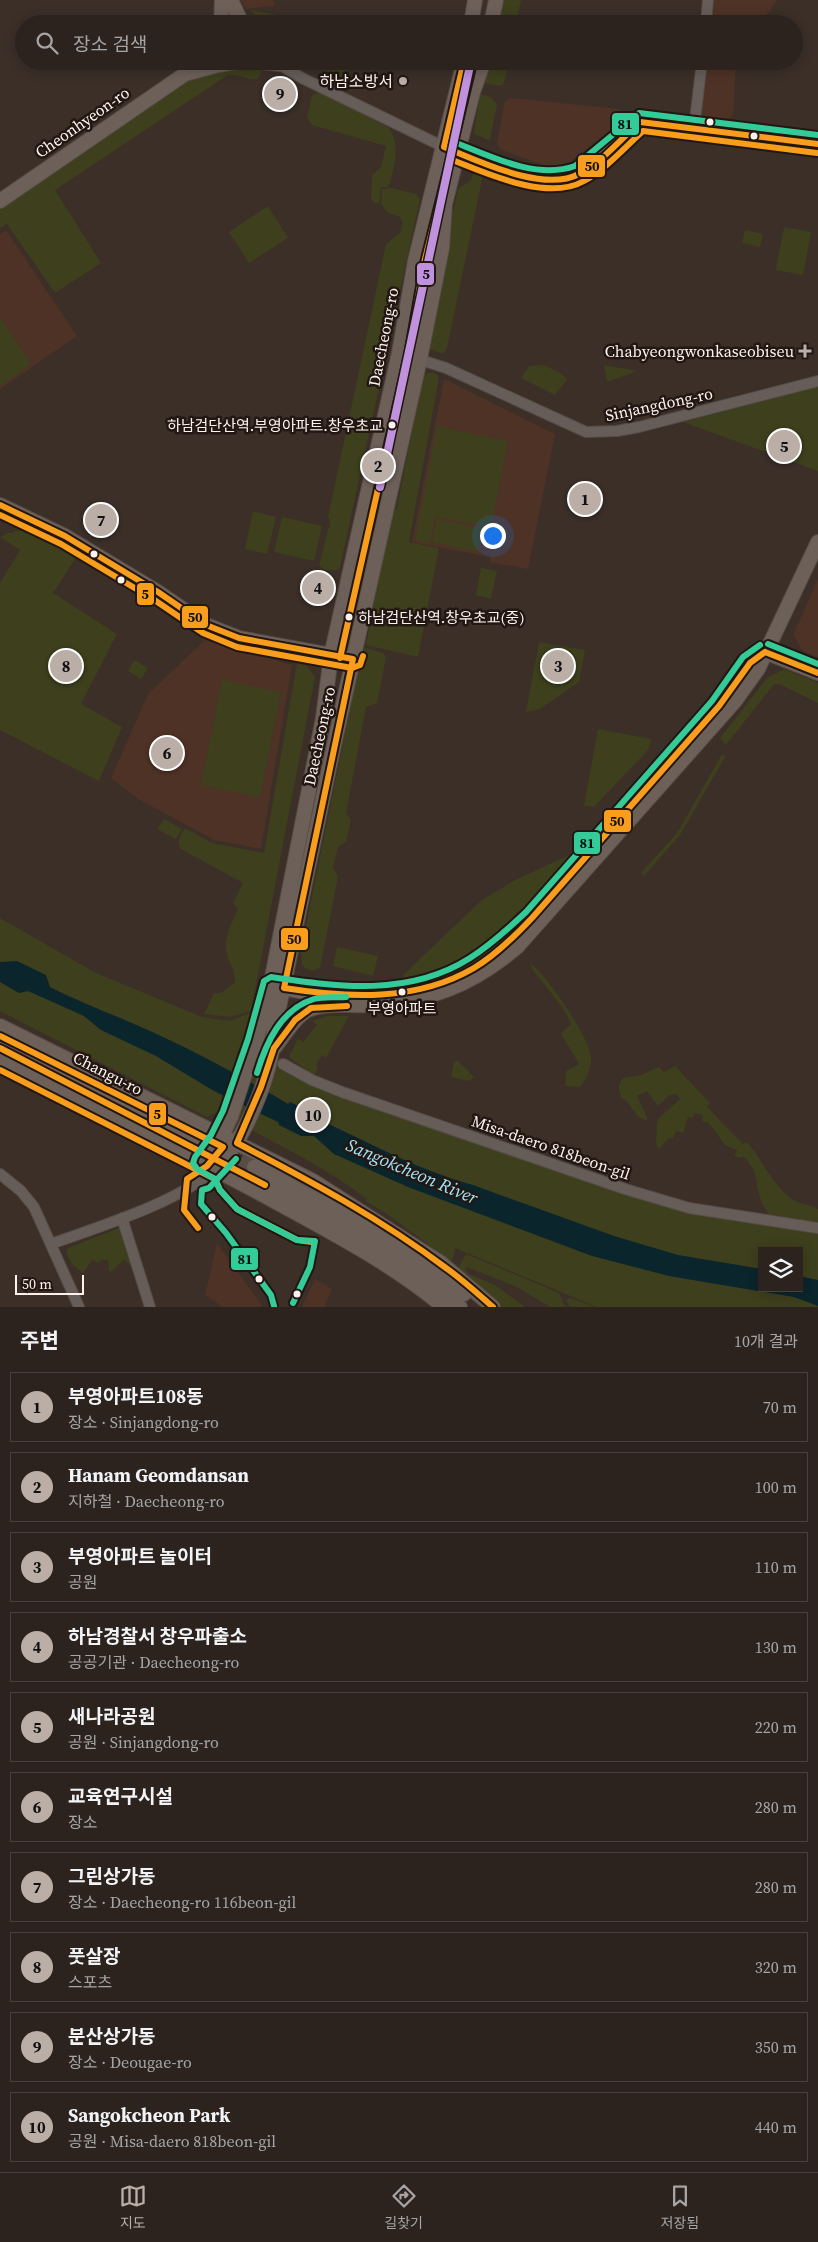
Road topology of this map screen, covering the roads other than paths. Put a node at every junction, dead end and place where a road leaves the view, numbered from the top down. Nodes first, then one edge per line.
1 (222, 0) edge
2 (231, 0) edge
3 (475, 0) edge
4 (496, 0) edge
5 (708, 0) edge
6 (221, 15) edge
7 (238, 15) edge
8 (472, 15) edge
9 (493, 15) edge
10 (707, 15) edge
11 (188, 70) edge
12 (200, 70) edge
13 (290, 70) edge
14 (462, 70) edge
15 (481, 70) edge
16 (701, 70) edge
17 (185, 74) junction
18 (694, 129) junction
19 (818, 144) edge
20 (444, 147) junction
21 (459, 152) junction
22 (0, 201) edge
23 (399, 354) junction
24 (420, 359) junction
25 (818, 381) edge
26 (0, 506) edge
27 (818, 542) edge
28 (765, 652) junction
29 (331, 656) junction
30 (353, 659) junction
31 (818, 673) edge
32 (277, 987) junction
33 (0, 1026) edge
34 (0, 1036) edge
35 (0, 1048) edge
36 (274, 1048) junction
37 (0, 1060) edge
38 (283, 1064) dead end
39 (222, 1136) junction
40 (237, 1143) junction
41 (199, 1151) junction
42 (215, 1169) junction
43 (0, 1174) edge
44 (194, 1184) junction
45 (122, 1218) junction
46 (818, 1228) edge
47 (51, 1244) junction
48 (79, 1307) edge
49 (150, 1307) edge
50 (444, 1307) edge
51 (460, 1307) edge
52 (481, 1307) edge
53 (493, 1307) edge

1 - 6 main road
2 - 7 main road
3 - 8 main road
4 - 9 main road
5 - 10 street
11 - 17 main road, Cheonhyeon-ro
12 - 17 main road, Cheonhyeon-ro
13 - 20 street
14 - 20 main road, Daecheong-ro
15 - 21 main road, Daecheong-ro
16 - 18 street
17 - 22 main road, Cheonhyeon-ro
18 - 19 street
18 - 21 street
20 - 21 street
20 - 23 main road, Daecheong-ro
21 - 24 main road, Daecheong-ro
23 - 24 street, Sinjangdong-ro
23 - 29 main road, Daecheong-ro
24 - 25 street, Sinjangdong-ro
24 - 30 main road, Daecheong-ro
26 - 29 main road
27 - 28 main road
28 - 31 main road
28 - 32 main road
28 - 36 main road
29 - 30 main road
29 - 32 main road, Daecheong-ro
30 - 32 main road, Daecheong-ro
32 - 36 main road, Daecheong-ro
32 - 39 main road, Daecheong-ro
33 - 39 main road
34 - 41 main road, Changu-ro
35 - 41 main road, Changu-ro
36 - 40 main road, Daecheong-ro
37 - 41 main road
38 - 46 street, Misa-daero 818beon-gil
39 - 40 main road
39 - 41 main road, Daecheong-ro
40 - 42 main road, Daecheong-ro
40 - 53 main road
41 - 42 main road
41 - 44 street
42 - 44 street
42 - 50 main road
43 - 47 street
44 - 45 street
45 - 47 street
45 - 49 street
47 - 48 street
51 - 52 main road

